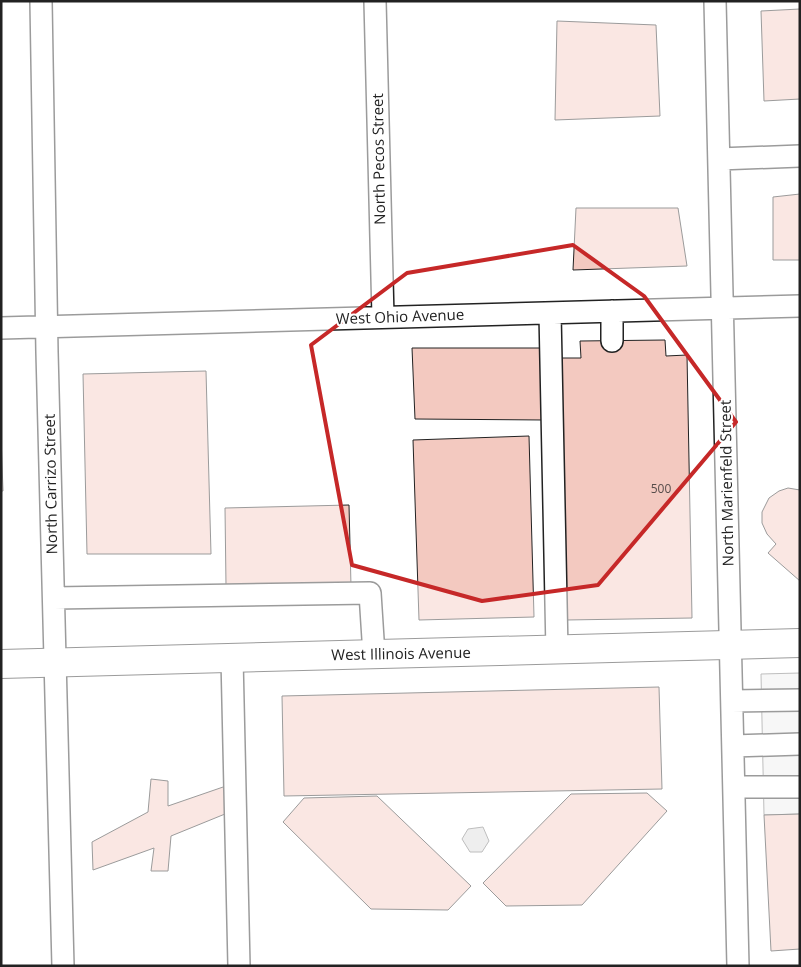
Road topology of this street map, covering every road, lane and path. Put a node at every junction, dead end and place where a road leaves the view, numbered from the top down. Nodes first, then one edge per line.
1 (41, 1) edge
2 (375, 1) edge
3 (715, 1) edge
4 (800, 156) edge
5 (719, 159) junction
6 (800, 306) edge
7 (723, 308) junction
8 (612, 311) junction
9 (550, 313) junction
10 (383, 317) junction
11 (47, 327) junction
12 (1, 328) edge
13 (612, 341) dead end
14 (54, 598) junction
15 (800, 643) edge
16 (731, 646) junction
17 (557, 650) junction
18 (374, 655) junction
19 (232, 658) junction
20 (55, 662) junction
21 (1, 664) edge
22 (800, 700) edge
23 (732, 701) junction
24 (800, 744) edge
25 (733, 746) junction
26 (734, 787) junction
27 (800, 787) edge
28 (63, 966) edge
29 (239, 966) edge
30 (738, 966) edge

1 - 11 street, North Carrizo Street
2 - 10 street, North Pecos Street
3 - 5 street, North Marienfeld Street
4 - 5 street
5 - 7 street, North Marienfeld Street
6 - 7 street, West Ohio Avenue
7 - 8 street, West Ohio Avenue
7 - 16 street, North Marienfeld Street
8 - 9 street, West Ohio Avenue
8 - 13 street
9 - 10 street, West Ohio Avenue
9 - 17 street
10 - 11 street, West Ohio Avenue
11 - 12 street, West Ohio Avenue
11 - 14 street, North Carrizo Street
14 - 18 street
14 - 20 street, North Carrizo Street
15 - 16 main road, West Illinois Avenue
16 - 17 main road, West Illinois Avenue
16 - 23 street, North Marienfeld Street
17 - 18 main road, West Illinois Avenue
18 - 19 main road, West Illinois Avenue
19 - 20 main road, West Illinois Avenue
19 - 29 street
20 - 21 main road, West Illinois Avenue
20 - 28 street, North Carrizo Street
22 - 23 street
23 - 25 street, North Marienfeld Street
24 - 25 street
25 - 26 street, North Marienfeld Street
26 - 27 street
26 - 30 street, North Marienfeld Street

